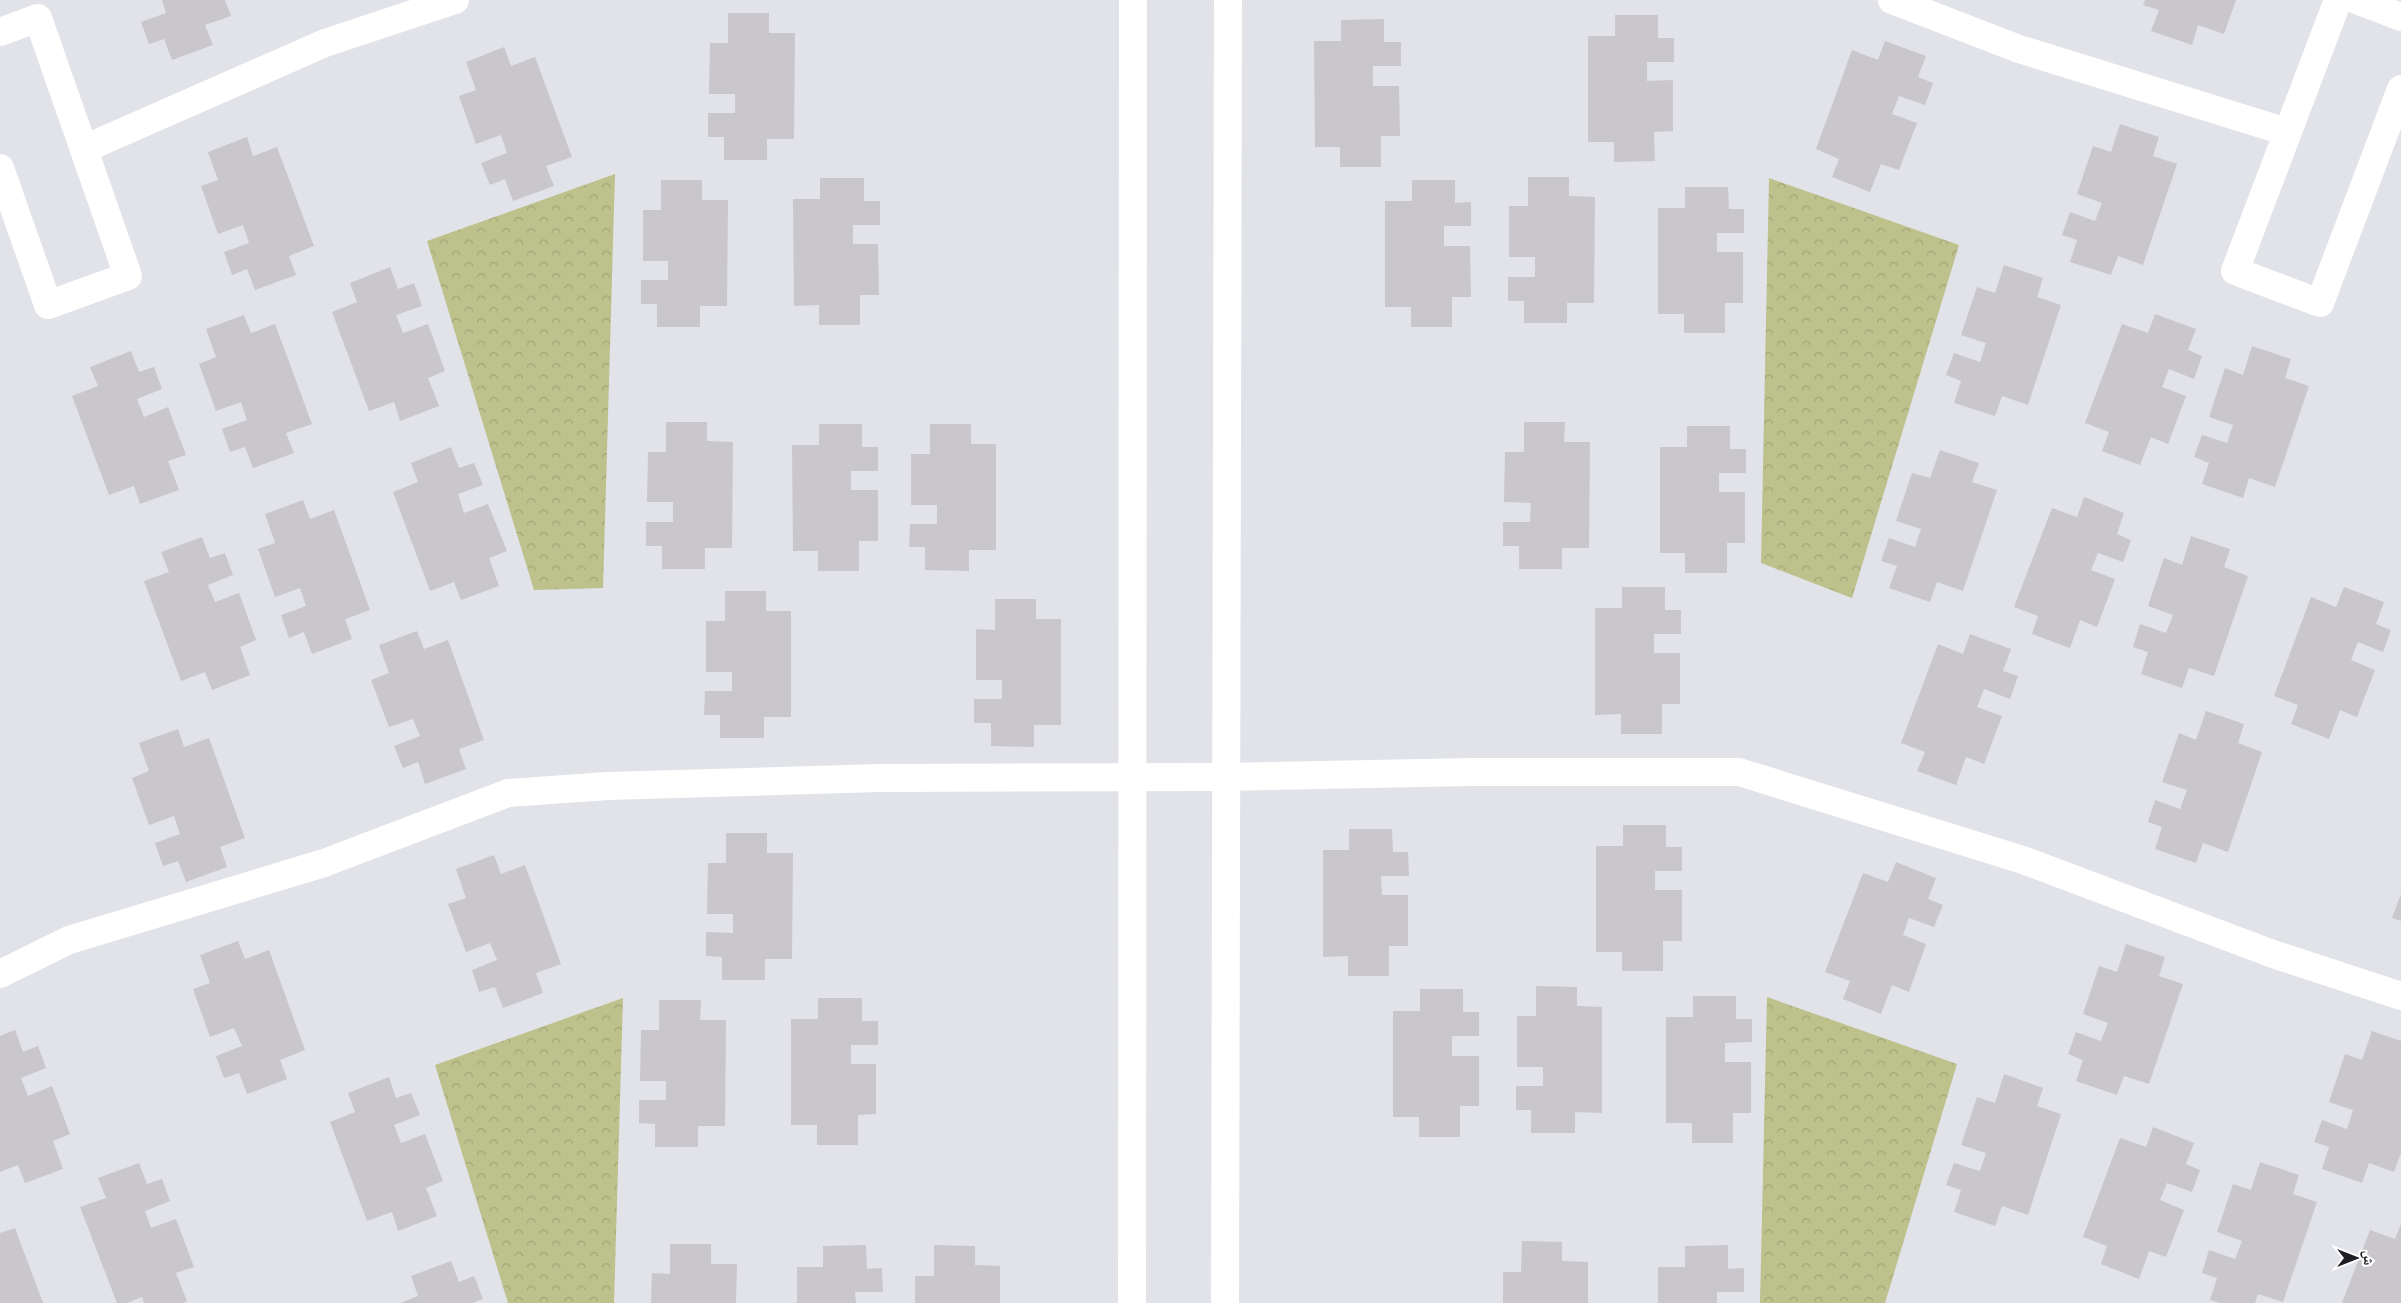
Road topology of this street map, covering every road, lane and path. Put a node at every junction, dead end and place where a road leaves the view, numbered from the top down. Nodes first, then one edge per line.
1 (455, 0) edge
2 (1133, 0) edge
3 (1228, 0) edge
4 (1892, 0) edge
5 (2338, 0) edge
6 (2356, 0) edge
7 (2401, 17) edge
8 (0, 32) edge
9 (2401, 89) edge
10 (2287, 132) junction
11 (84, 149) junction
12 (0, 168) edge
13 (1132, 777) junction
14 (1226, 777) junction
15 (0, 974) edge
16 (2401, 996) edge
17 (1132, 1303) edge
18 (1225, 1303) edge

1 - 11 street
2 - 13 street
3 - 14 street
4 - 10 street
5 - 10 street
6 - 7 street
8 - 11 street
9 - 10 street
11 - 12 street
13 - 14 street
13 - 15 street
13 - 17 street
14 - 16 street
14 - 18 street

